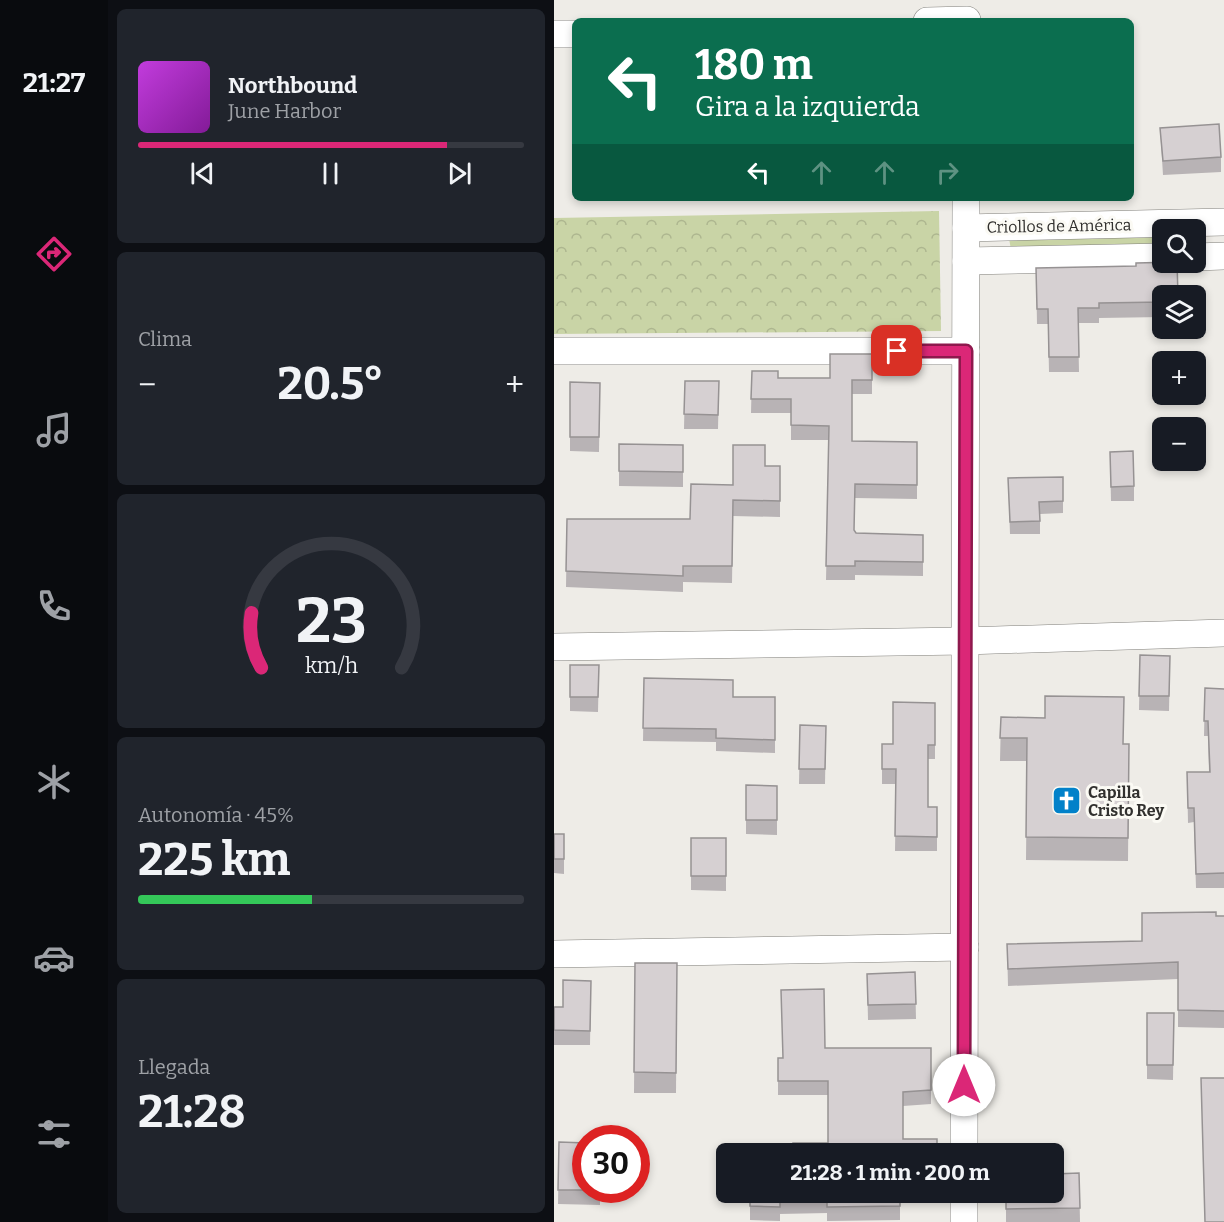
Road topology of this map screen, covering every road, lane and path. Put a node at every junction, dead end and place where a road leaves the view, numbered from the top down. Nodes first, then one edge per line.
1 (967, 14) edge
2 (944, 18) edge
3 (554, 34) edge
4 (572, 34) edge
5 (966, 201) edge
6 (1224, 222) edge
7 (966, 228) junction
8 (1206, 256) edge
9 (1224, 256) edge
10 (1152, 257) edge
11 (966, 261) junction
12 (554, 351) edge
13 (966, 351) junction
14 (1224, 633) edge
15 (965, 641) junction
16 (554, 647) edge
17 (965, 947) junction
18 (554, 954) edge
19 (964, 1143) edge
20 (964, 1203) edge
21 (964, 1222) edge

1 - 2 street
3 - 4 street
5 - 7 street
6 - 7 street, Criollos de América
7 - 11 street
8 - 9 street
10 - 11 street
11 - 13 street
12 - 13 street
13 - 15 street
14 - 15 street
15 - 16 street
15 - 17 street
17 - 18 street
17 - 19 street
20 - 21 street

